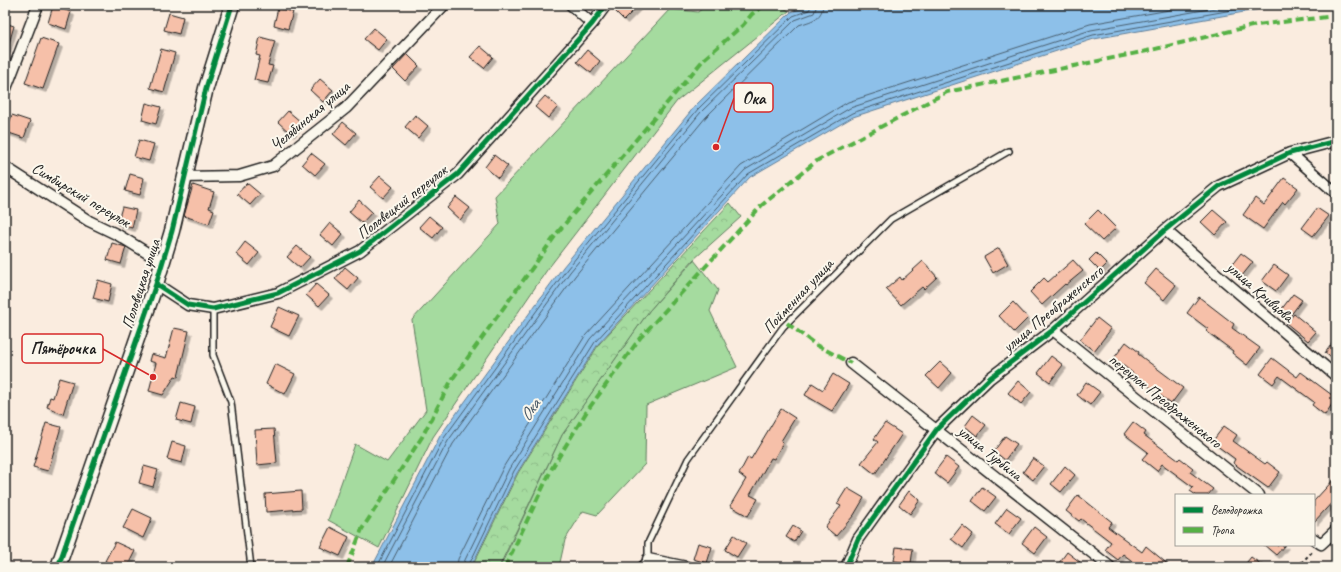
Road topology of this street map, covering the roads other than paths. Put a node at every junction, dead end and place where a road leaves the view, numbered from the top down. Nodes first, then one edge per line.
1 (38, 5) edge
2 (232, 5) edge
3 (444, 5) edge
4 (571, 5) edge
5 (606, 5) edge
6 (592, 24) junction
7 (5, 90) edge
8 (1336, 141) edge
9 (1009, 151) dead end
10 (1290, 153) junction
11 (5, 166) edge
12 (184, 177) junction
13 (1336, 193) edge
14 (1165, 230) junction
15 (162, 262) junction
16 (156, 284) junction
17 (213, 309) junction
18 (1052, 330) junction
19 (851, 363) dead end
20 (1336, 376) edge
21 (937, 429) junction
22 (1258, 494) edge
23 (1336, 530) edge
24 (1317, 541) edge
25 (648, 559) junction
26 (58, 567) edge
27 (251, 567) edge
28 (639, 567) edge
29 (687, 567) edge
30 (846, 567) edge
31 (1110, 567) edge

1 - 7 street
2 - 12 street, Половецкая улица
3 - 12 street, Челябинская улица
4 - 6 street
5 - 6 street, Половецкий переулок
6 - 17 street, Половецкий переулок
8 - 10 street, улица Преображенского
9 - 25 lane, Пойменная улица
10 - 13 street
10 - 14 street, улица Преображенского
11 - 15 street, Симбирский переулок
12 - 15 street, Половецкая улица
14 - 18 street, улица Преображенского
14 - 20 street, улица Кривцова
15 - 16 street, Половецкая улица
16 - 17 street, Половецкий переулок
16 - 26 street, Половецкая улица
17 - 27 lane
18 - 21 street, улица Преображенского
18 - 22 street, переулок Преображенского
19 - 21 street, улица Турбина
21 - 30 street, улица Преображенского
21 - 31 street, улица Турбина
23 - 24 street
25 - 28 lane
25 - 29 street

